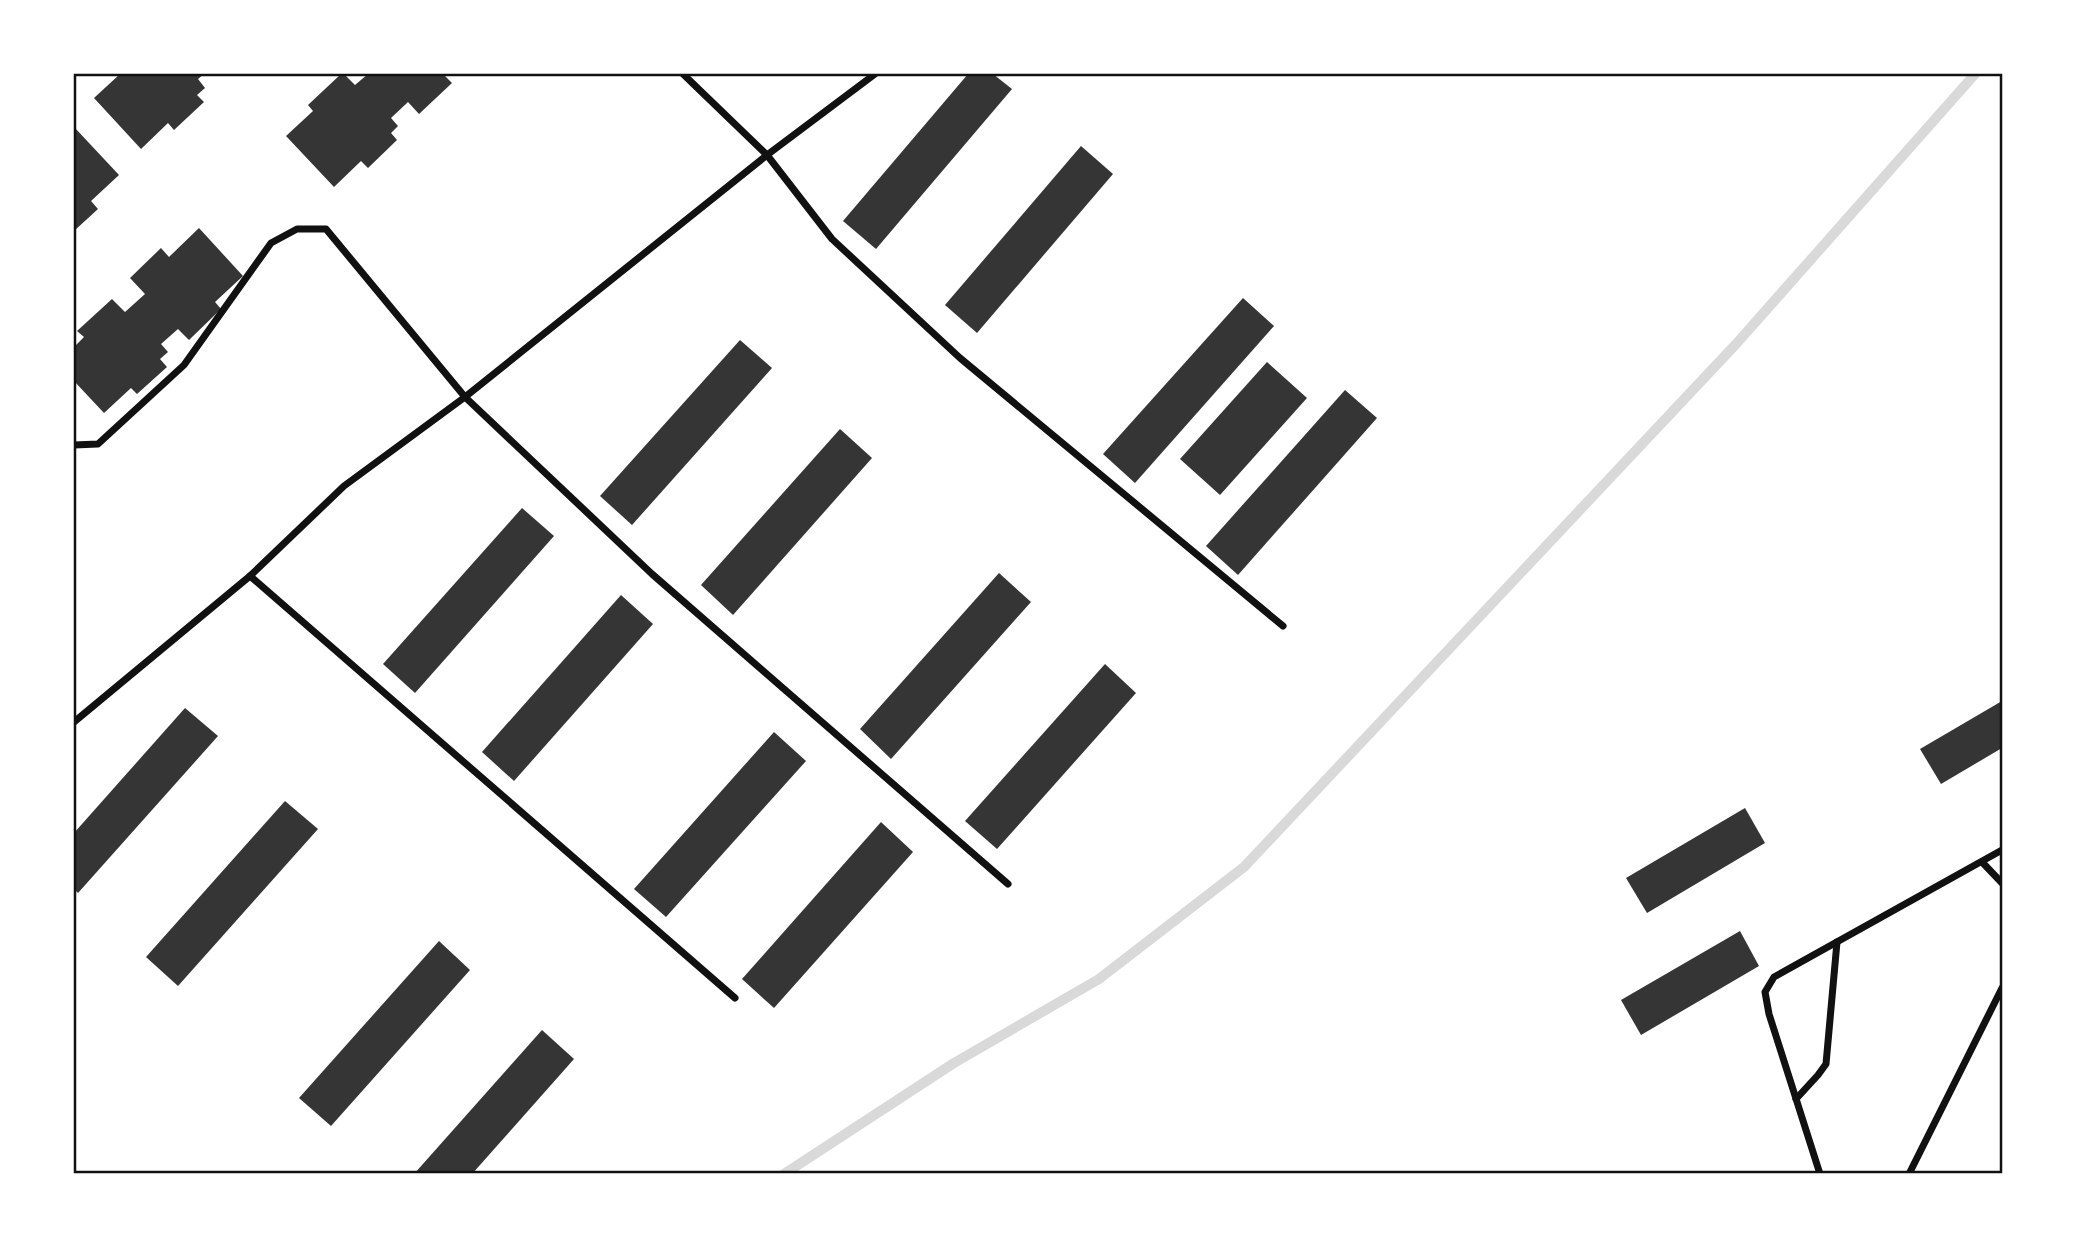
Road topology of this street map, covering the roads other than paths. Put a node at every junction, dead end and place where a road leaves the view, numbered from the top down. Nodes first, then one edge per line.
1 (684, 74) edge
2 (875, 74) edge
3 (767, 155) junction
4 (465, 397) junction
5 (74, 445) edge
6 (250, 576) junction
7 (1283, 626) dead end
8 (74, 722) edge
9 (2003, 850) edge
10 (1982, 862) junction
11 (2003, 883) edge
12 (1008, 884) dead end
13 (1837, 942) junction
14 (2003, 988) edge
15 (735, 998) dead end
16 (1796, 1099) junction
17 (1820, 1174) edge
18 (1909, 1174) edge

1 - 3 street
2 - 3 street
3 - 4 street
3 - 7 street
4 - 5 street
4 - 6 street
4 - 12 street
6 - 8 street
6 - 15 street
9 - 10 street
10 - 11 street
10 - 13 street
13 - 16 street
13 - 16 street
14 - 18 street
16 - 17 street

